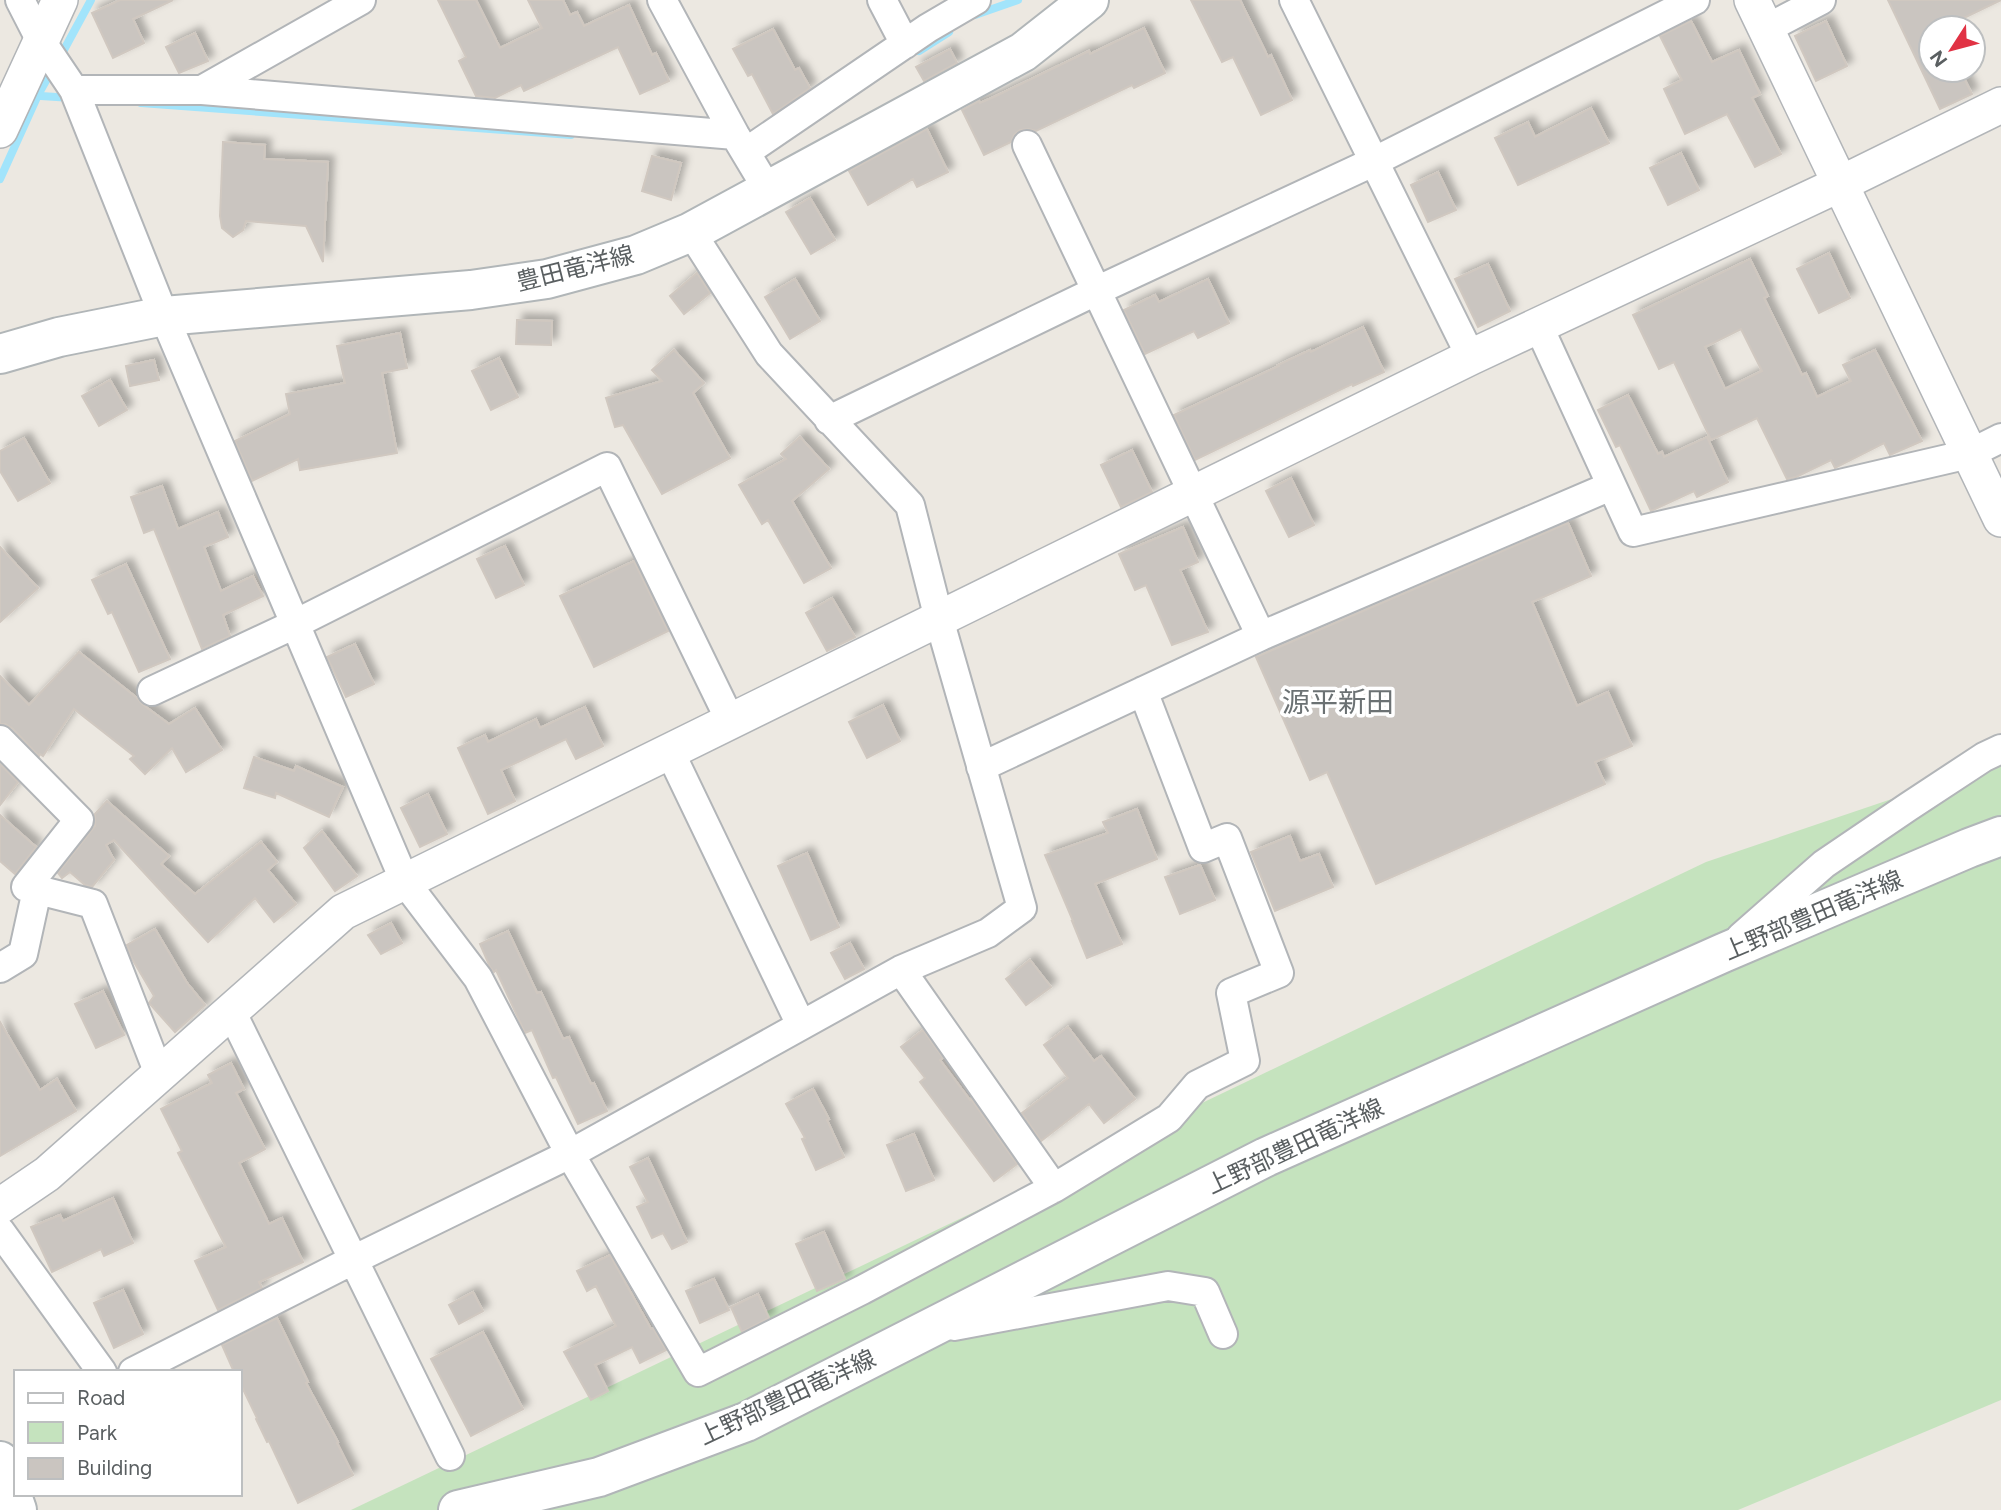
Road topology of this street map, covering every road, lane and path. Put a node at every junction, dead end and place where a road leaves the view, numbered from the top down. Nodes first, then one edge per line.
1 (20, 0) edge
2 (60, 0) edge
3 (361, 0) edge
4 (662, 0) edge
5 (882, 0) edge
6 (976, 0) edge
7 (1089, 0) edge
8 (1294, 0) edge
9 (1695, 0) edge
10 (1821, 0) edge
11 (1759, 14) edge
12 (41, 41) junction
13 (905, 44) junction
14 (11, 83) edge
15 (74, 90) junction
16 (202, 90) junction
17 (2001, 105) edge
18 (0, 130) edge
19 (740, 143) junction
20 (1027, 145) dead end
21 (1373, 162) junction
22 (1840, 184) junction
23 (768, 190) junction
24 (691, 232) junction
25 (1096, 291) junction
26 (164, 316) junction
27 (1538, 325) junction
28 (0, 354) edge
29 (1471, 356) junction
30 (829, 420) junction
31 (2001, 438) edge
32 (1969, 454) junction
33 (1611, 486) junction
34 (1193, 493) junction
35 (2001, 519) edge
36 (939, 619) junction
37 (295, 624) junction
38 (1261, 636) junction
39 (152, 691) dead end
40 (1143, 691) junction
41 (730, 720) junction
42 (0, 740) edge
43 (2001, 749) edge
44 (669, 750) junction
45 (981, 767) junction
46 (2001, 836) edge
47 (405, 882) junction
48 (37, 890) junction
49 (1723, 953) junction
50 (0, 968) edge
51 (901, 970) junction
52 (230, 1011) junction
53 (801, 1025) junction
54 (159, 1074) junction
55 (570, 1154) junction
56 (1054, 1188) junction
57 (0, 1206) edge
58 (0, 1231) edge
59 (353, 1260) junction
60 (1223, 1334) dead end
61 (916, 1335) junction
62 (101, 1370) edge
63 (137, 1370) edge
64 (450, 1456) dead end
65 (0, 1461) edge
66 (599, 1477) junction
67 (17, 1510) edge
68 (458, 1510) edge
69 (565, 1510) edge

1 - 12 street
2 - 12 street
3 - 16 street
4 - 19 street
5 - 13 street
6 - 13 street
7 - 23 main road, 豊田竜洋線
8 - 21 street
9 - 21 street
10 - 11 street
11 - 22 street
12 - 14 street
12 - 15 street
13 - 19 street
14 - 18 street
15 - 16 street
15 - 26 street
16 - 19 street
17 - 22 street
19 - 23 street
20 - 25 street
21 - 25 street
21 - 29 street
22 - 27 street
22 - 32 street
23 - 24 main road, 豊田竜洋線
24 - 26 main road, 豊田竜洋線
24 - 30 street
25 - 30 street
25 - 34 street
26 - 28 main road, 豊田竜洋線
26 - 37 street
27 - 29 street
27 - 33 street
29 - 34 street
30 - 36 street
31 - 32 street
32 - 33 street
32 - 35 street
33 - 38 street
34 - 36 street
34 - 38 street
36 - 41 street
36 - 45 street
37 - 39 street
37 - 41 street
37 - 47 street
38 - 40 street
40 - 45 street
40 - 56 street
41 - 44 street
42 - 48 street
43 - 49 street
44 - 47 street
44 - 53 street
45 - 51 street
46 - 49 main road, 上野部豊田竜洋線
47 - 52 street
47 - 55 street
48 - 50 street
48 - 54 street
49 - 61 main road, 上野部豊田竜洋線
51 - 53 street
51 - 56 street
52 - 54 street
52 - 59 street
53 - 55 street
54 - 57 street
55 - 56 street
55 - 59 street
58 - 62 street
59 - 63 street
59 - 64 street
60 - 61 street
61 - 66 main road, 上野部豊田竜洋線
65 - 67 main road
66 - 68 main road, 上野部豊田竜洋線
66 - 69 main road, 上野部豊田竜洋線

